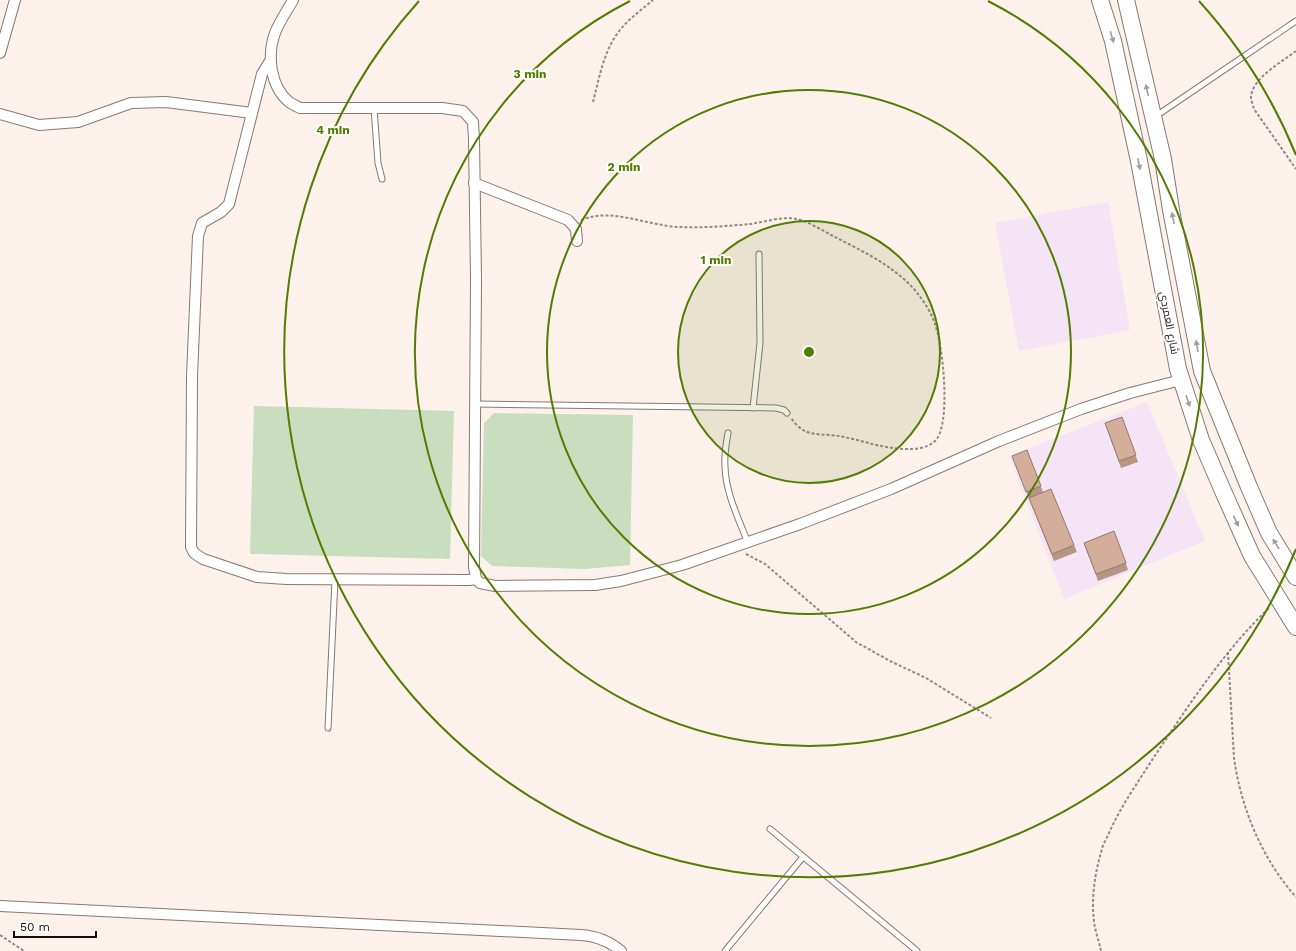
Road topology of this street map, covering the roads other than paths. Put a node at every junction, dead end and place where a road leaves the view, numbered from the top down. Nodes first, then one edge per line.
1 (15, 0) edge
2 (293, 0) edge
3 (1100, 0) edge
4 (1126, 0) edge
5 (1296, 21) edge
6 (3, 35) edge
7 (0, 53) edge
8 (271, 60) junction
9 (374, 108) junction
10 (252, 113) junction
11 (0, 114) edge
12 (1154, 118) junction
13 (382, 179) dead end
14 (474, 183) junction
15 (578, 241) dead end
16 (759, 254) dead end
17 (1181, 380) junction
18 (476, 404) junction
19 (753, 408) junction
20 (787, 413) road end
21 (728, 433) dead end
22 (748, 543) junction
23 (1296, 577) edge
24 (476, 579) junction
25 (335, 580) junction
26 (1295, 626) edge
27 (328, 728) dead end
28 (770, 829) dead end
29 (803, 857) junction
30 (0, 906) edge
31 (621, 951) edge
32 (725, 951) edge
33 (917, 951) edge

1 - 6 street
2 - 8 street
3 -> 17 main road, شارع العمردي
12 -> 4 main road
5 - 12 lane
6 - 7 street
8 - 9 street
8 - 10 street
9 - 13 lane
9 - 14 street
10 - 11 street
10 - 25 street
23 -> 12 main road
14 - 15 street
14 - 18 street
16 - 19 lane
17 - 22 street
17 -> 26 main road, شارع العمردي
18 - 19 lane
18 - 24 street
19 - 20 lane
21 - 22 lane
22 - 24 street
24 - 25 street
25 - 27 lane
28 - 29 lane
29 - 32 lane
29 - 33 lane
30 - 31 street

